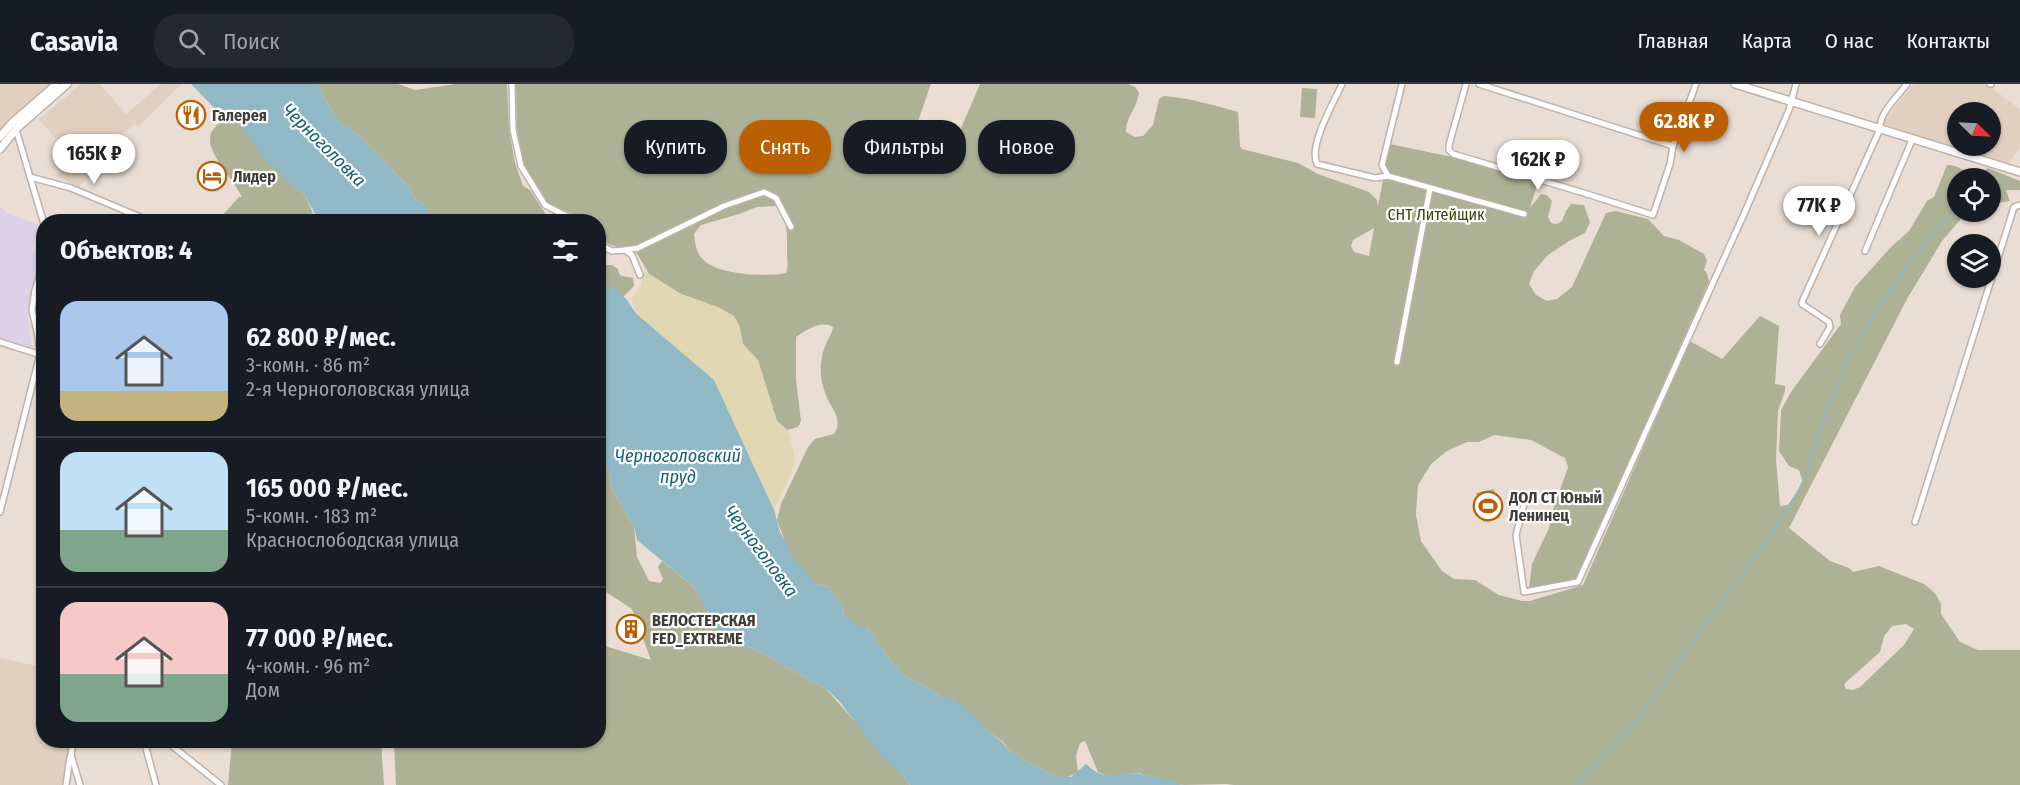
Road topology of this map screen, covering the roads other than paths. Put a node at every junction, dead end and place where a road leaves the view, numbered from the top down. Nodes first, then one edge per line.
1 (57, 84) edge
2 (67, 84) edge
3 (512, 84) edge
4 (1342, 84) edge
5 (1402, 84) edge
6 (1466, 84) edge
7 (1479, 84) edge
8 (1696, 84) edge
9 (1735, 84) edge
10 (1796, 84) edge
11 (1907, 84) edge
12 (1792, 101) junction
13 (15, 126) junction
14 (1880, 129) junction
15 (0, 137) edge
16 (1912, 140) junction
17 (1673, 146) junction
18 (0, 148) edge
19 (2020, 172) edge
20 (1388, 176) junction
21 (30, 177) junction
22 (1430, 189) junction
23 (2020, 205) edge
24 (41, 214) edge
25 (131, 214) edge
26 (563, 214) edge
27 (1524, 214) dead end
28 (791, 227) dead end
29 (606, 248) edge
30 (624, 250) junction
31 (1865, 251) dead end
32 (1726, 255) junction
33 (1732, 260) dead end
34 (640, 275) dead end
35 (36, 287) edge
36 (36, 327) edge
37 (0, 342) edge
38 (1820, 345) dead end
39 (36, 353) edge
40 (1397, 362) dead end
41 (36, 377) edge
42 (1524, 504) dead end
43 (0, 512) edge
44 (1916, 522) dead end
45 (72, 748) edge
46 (146, 748) edge
47 (175, 748) edge
48 (71, 755) junction
49 (66, 785) edge
50 (80, 785) edge
51 (156, 785) edge
52 (221, 785) edge

1 - 13 street
2 - 13 street
3 - 26 street
4 - 20 street
5 - 20 street
6 - 17 street
7 - 17 street
8 - 17 street
9 - 12 street
10 - 12 street
11 - 14 street
12 - 14 street
12 - 32 street
13 - 15 street
13 - 18 street
13 - 21 street
14 - 16 street
14 - 38 street
16 - 19 street
16 - 31 street
20 - 22 street
21 - 24 street
21 - 25 street
22 - 27 street
22 - 40 street
23 - 44 street
28 - 30 street
29 - 30 street
30 - 34 street
32 - 33 street
32 - 42 street
35 - 36 street
37 - 39 street
41 - 43 street
45 - 48 street
46 - 51 street
47 - 52 street
48 - 49 street
48 - 50 street

